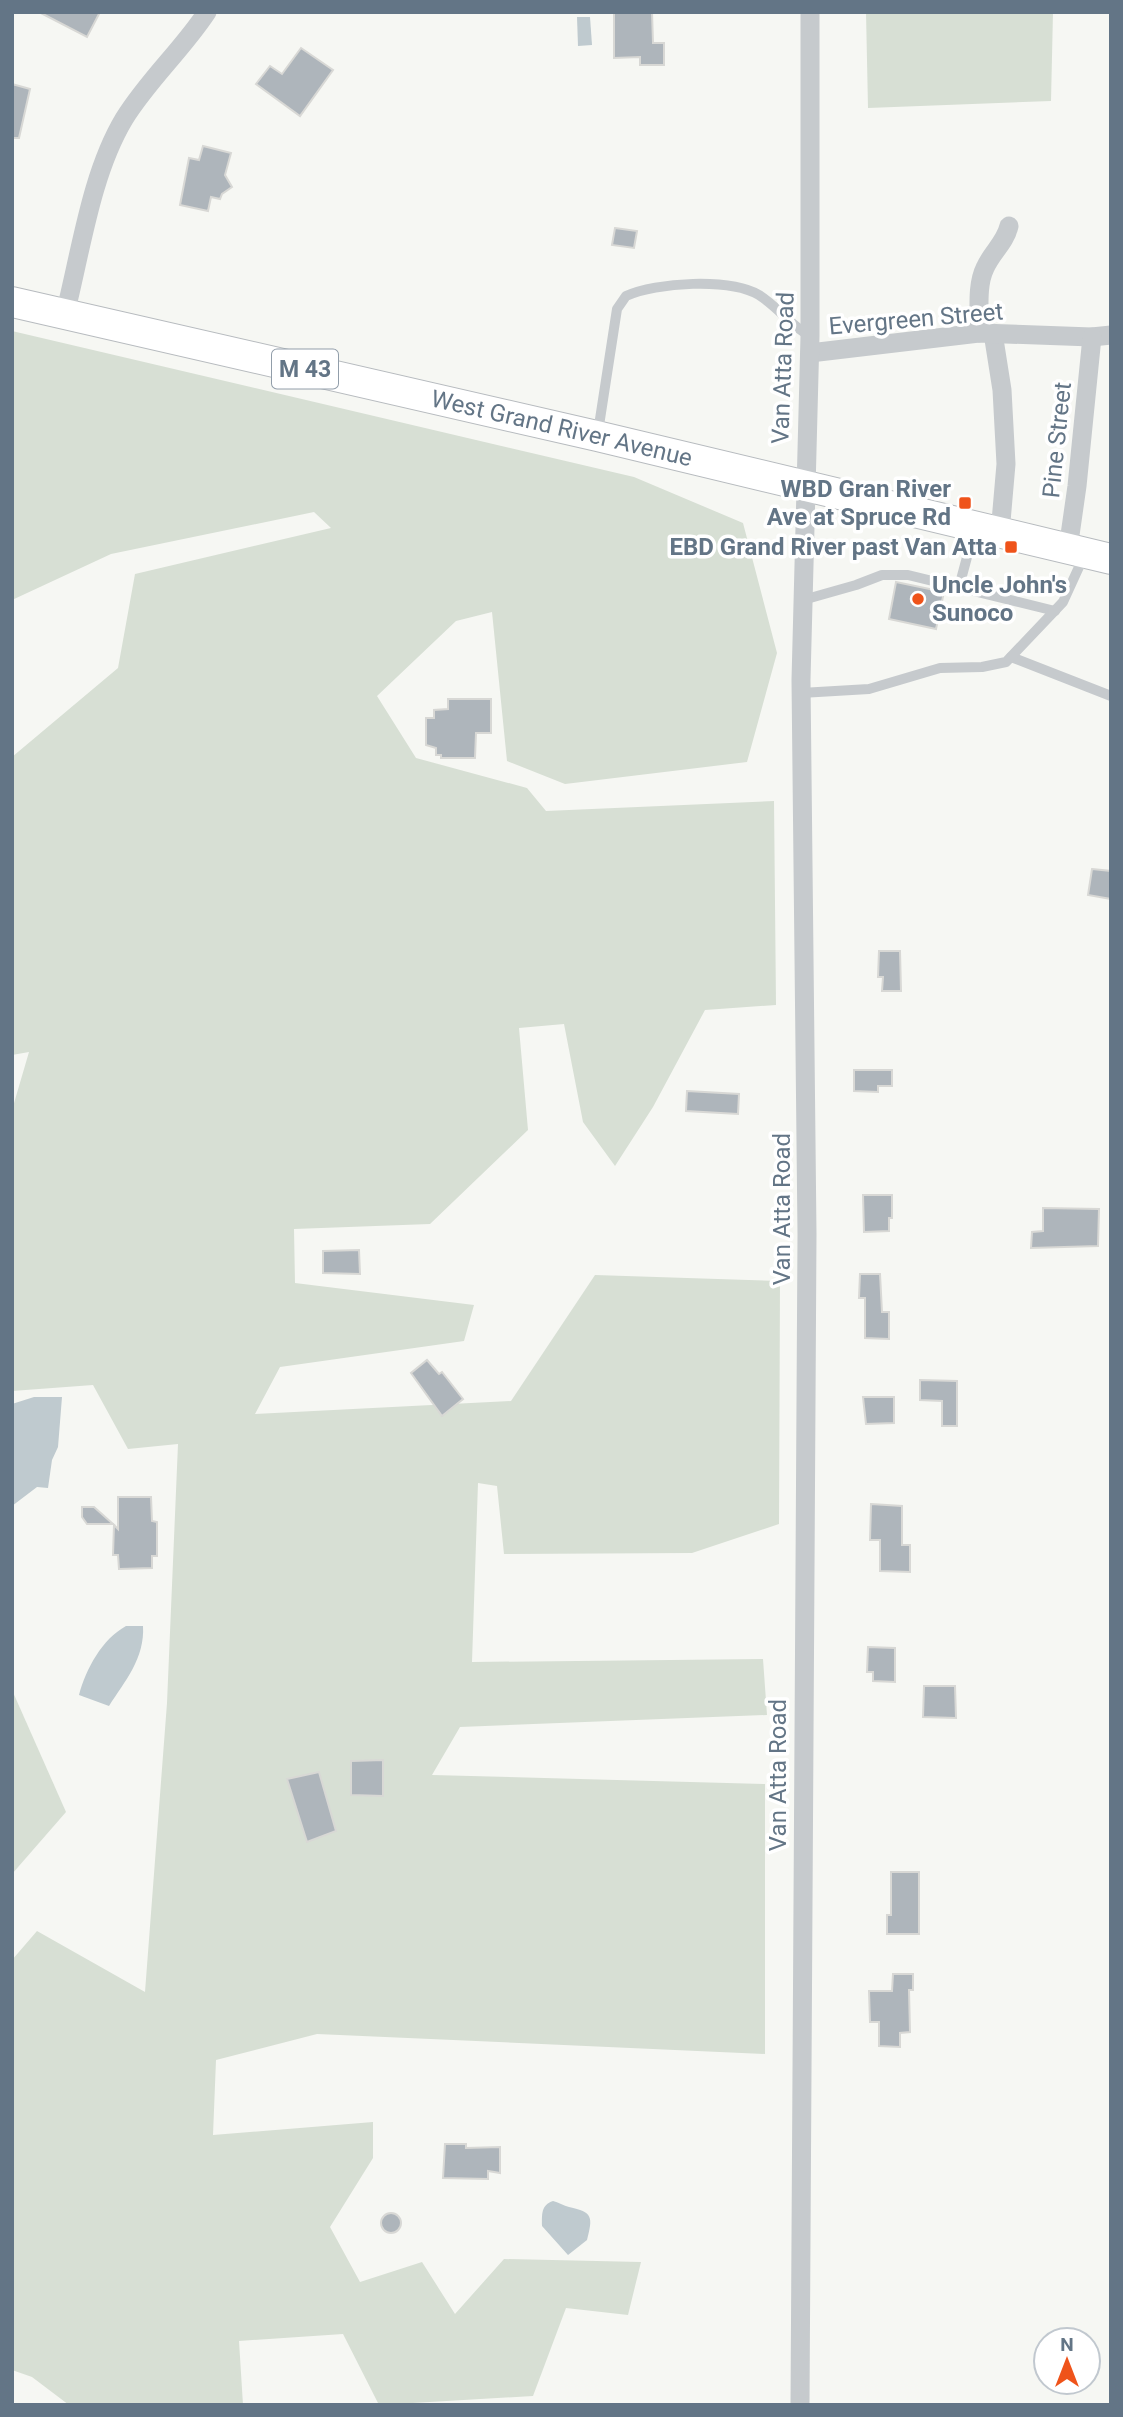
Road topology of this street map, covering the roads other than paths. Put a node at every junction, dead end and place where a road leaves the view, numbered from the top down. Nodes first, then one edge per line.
1 (207, 12) edge
2 (810, 12) edge
3 (1009, 226) dead end
4 (12, 302) edge
5 (65, 314) junction
6 (986, 333) junction
7 (1102, 336) edge
8 (810, 345) junction
9 (597, 436) junction
10 (805, 486) junction
11 (987, 530) junction
12 (1088, 553) edge
13 (959, 587) junction
14 (802, 600) junction
15 (1055, 611) junction
16 (1011, 657) junction
17 (801, 692) junction
18 (1111, 696) edge
19 (800, 2405) edge

1 - 5 street
2 - 8 street, Van Atta Road
3 - 6 street
4 - 5 main road, West Grand River Avenue / M 43
5 - 9 main road, West Grand River Avenue / M 43
6 - 7 street, Evergreen Street
6 - 8 street, Evergreen Street
6 - 11 street
7 - 12 street, Pine Street
8 - 9 lane
8 - 10 street, Van Atta Road
9 - 10 main road, West Grand River Avenue / M 43
10 - 11 main road, West Grand River Avenue / M 43
10 - 14 street, Van Atta Road
11 - 12 main road, West Grand River Avenue / M 43
11 - 13 lane
12 - 15 lane
13 - 14 lane
13 - 15 lane
14 - 17 street, Van Atta Road
15 - 16 lane
16 - 17 lane
16 - 18 lane
17 - 19 street, Van Atta Road

